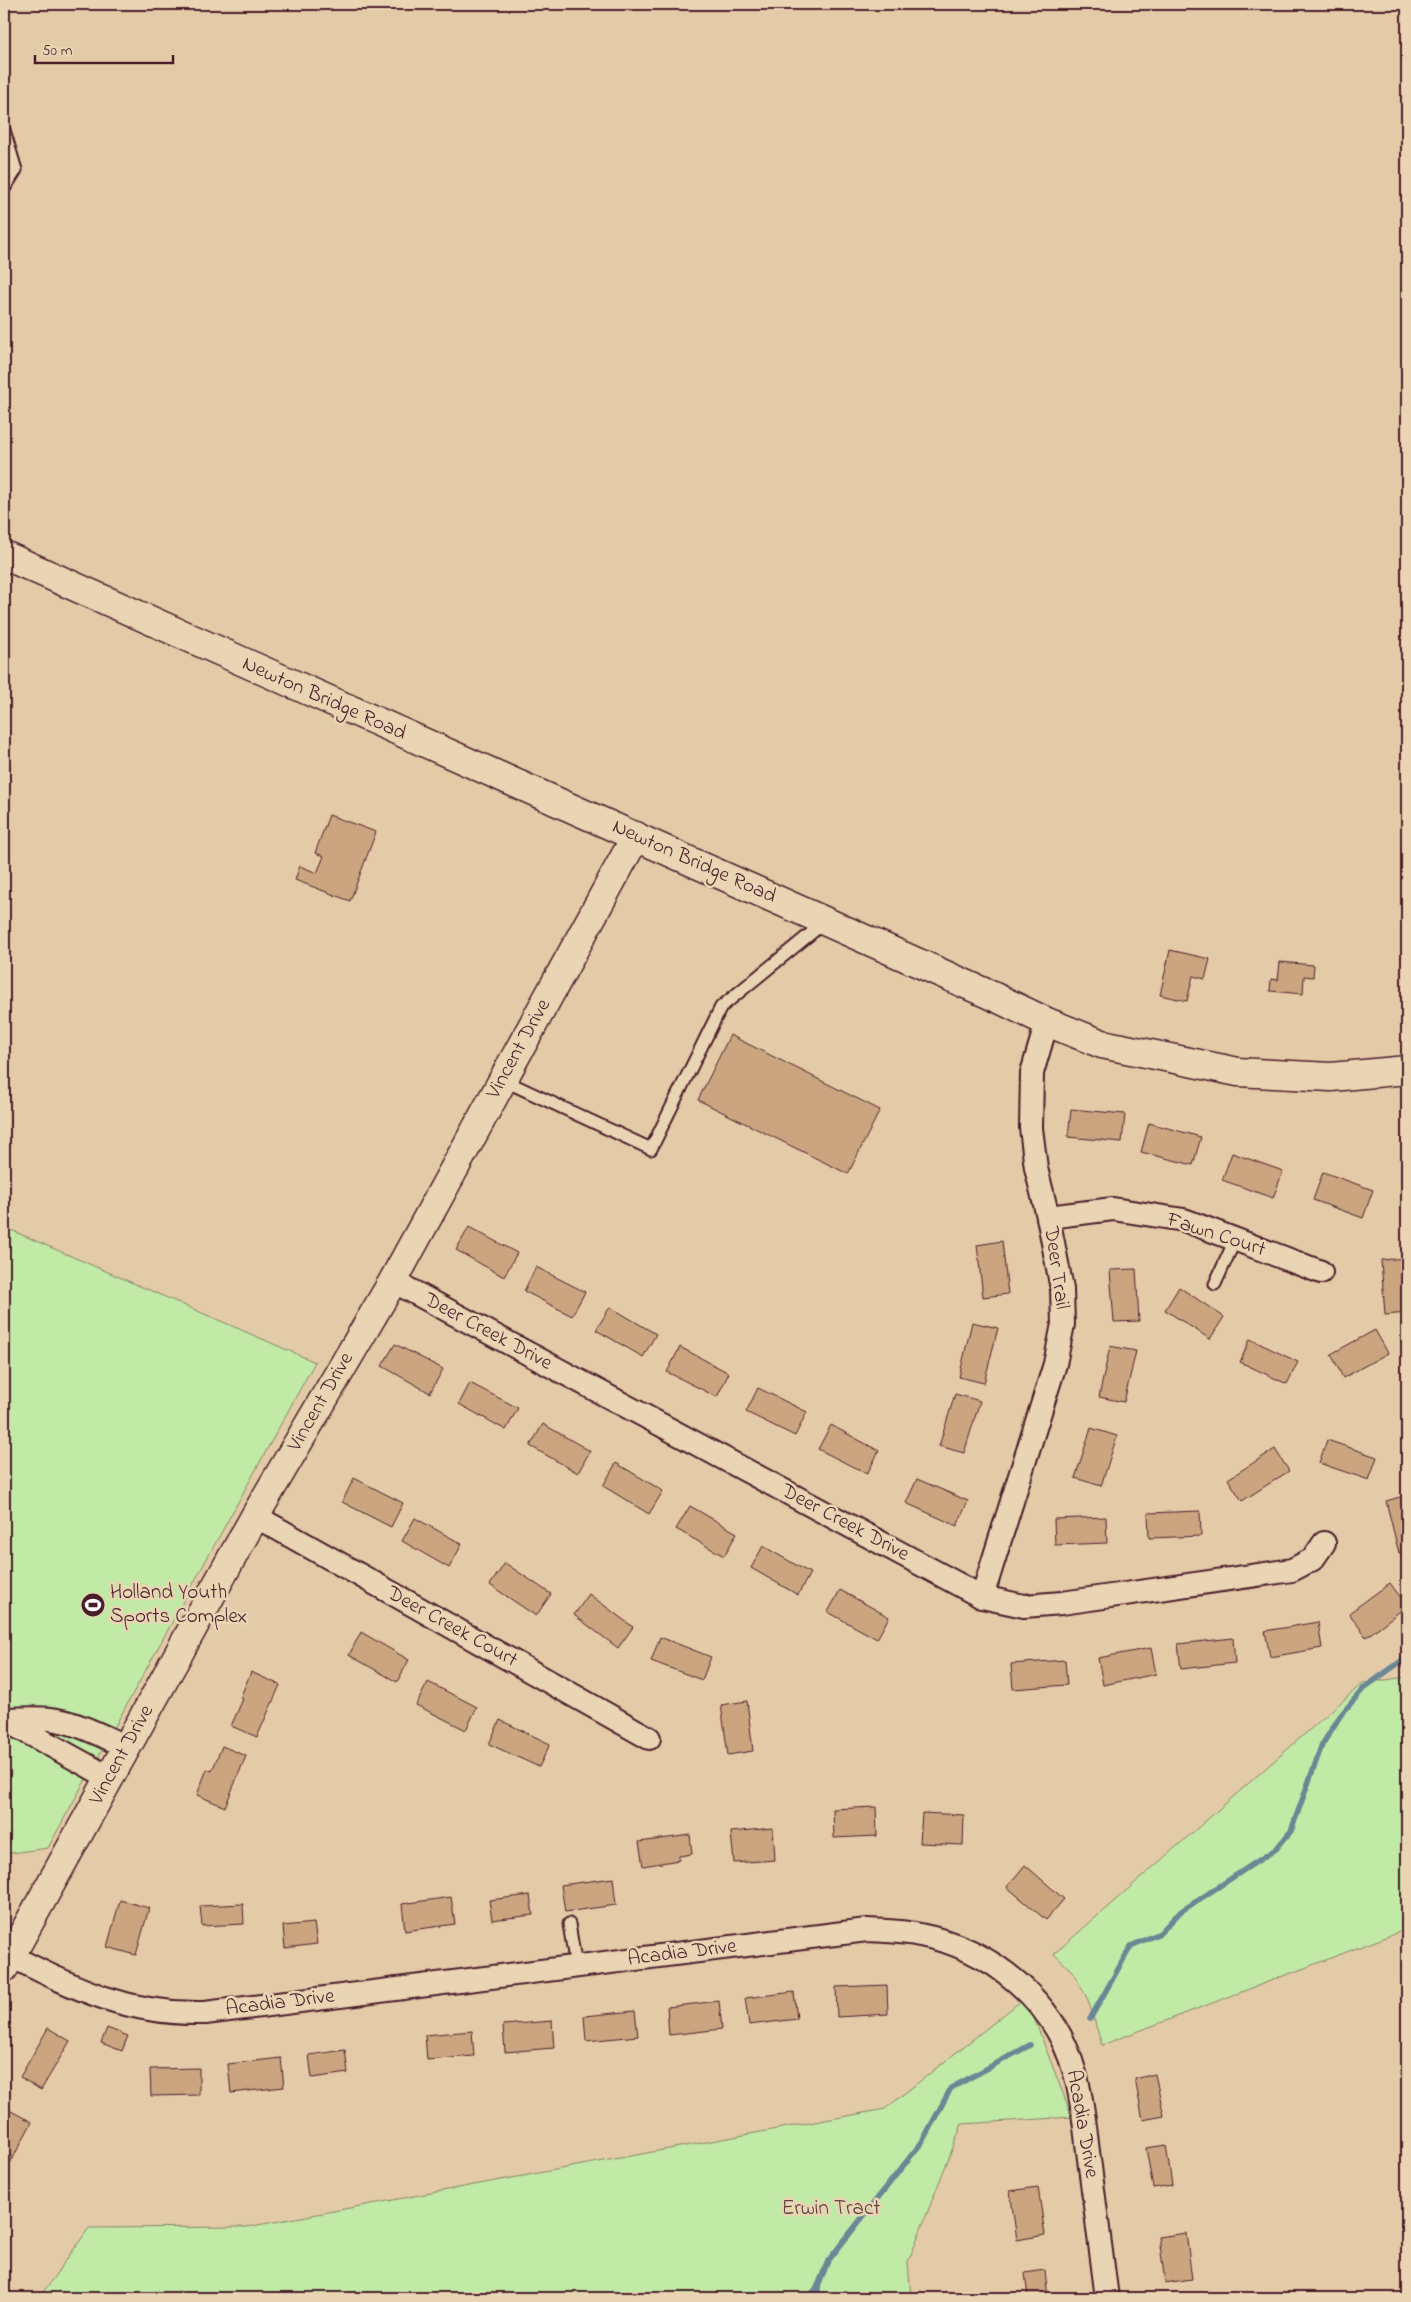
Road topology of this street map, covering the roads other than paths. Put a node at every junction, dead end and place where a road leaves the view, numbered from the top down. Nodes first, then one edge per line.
1 (4, 130) edge
2 (4, 189) edge
3 (4, 556) edge
4 (636, 836) junction
5 (826, 921) junction
6 (1047, 1022) junction
7 (1407, 1070) edge
8 (502, 1080) junction
9 (1048, 1217) junction
10 (1235, 1240) junction
11 (1321, 1272) dead end
12 (392, 1281) junction
13 (1215, 1284) dead end
14 (255, 1516) junction
15 (1324, 1543) dead end
16 (982, 1597) junction
17 (4, 1721) edge
18 (650, 1738) dead end
19 (127, 1747) junction
20 (110, 1778) junction
21 (569, 1924) dead end
22 (7, 1962) edge
23 (576, 1966) junction
24 (1107, 2298) edge

1 - 2 lane
3 - 4 main road, Newton Bridge Road
4 - 5 main road, Newton Bridge Road
4 - 8 main road, Vincent Drive
5 - 6 main road, Newton Bridge Road
5 - 8 lane
6 - 7 main road, Newton Bridge Road
6 - 9 street, Deer Trail
8 - 12 main road, Vincent Drive
9 - 10 street, Fawn Court
9 - 16 street, Deer Trail
10 - 11 street, Fawn Court
10 - 13 lane
12 - 14 main road, Vincent Drive
12 - 16 street, Deer Creek Drive
14 - 18 street, Deer Creek Court
14 - 19 main road, Vincent Drive
15 - 16 street, Deer Creek Drive
17 - 19 street
17 - 20 street
19 - 20 main road, Vincent Drive
20 - 22 main road, Vincent Drive
21 - 23 lane
22 - 23 street, Acadia Drive
23 - 24 street, Acadia Drive

